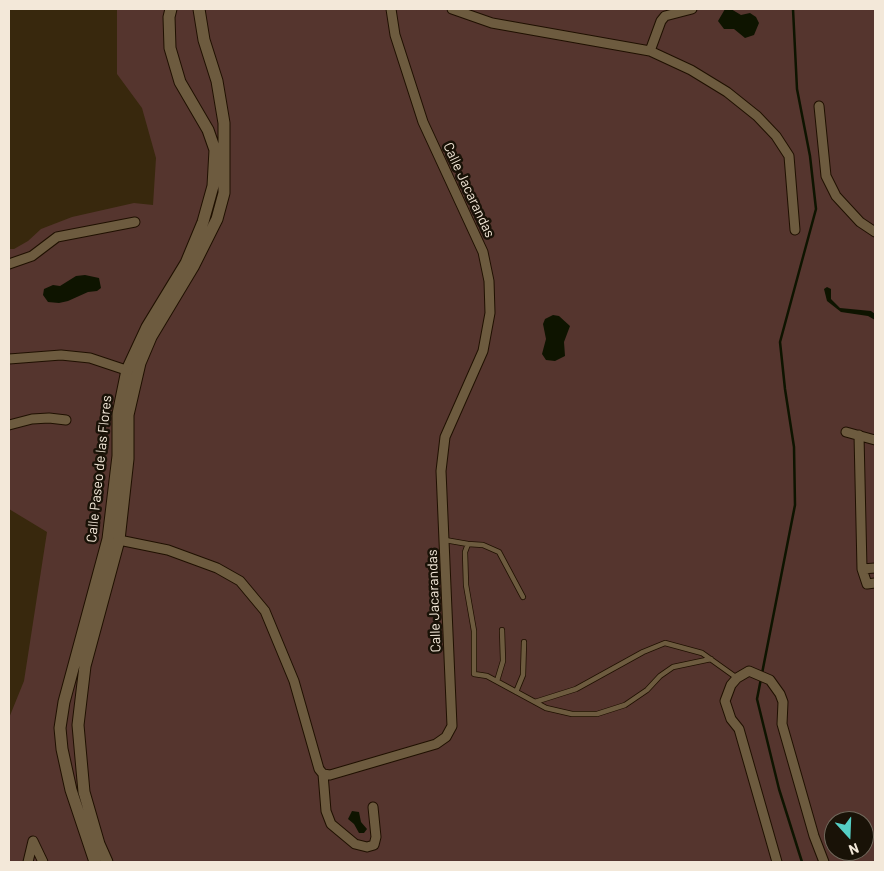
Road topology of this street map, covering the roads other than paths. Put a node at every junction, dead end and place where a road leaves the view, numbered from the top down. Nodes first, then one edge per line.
1 (172, 9) edge
2 (199, 9) edge
3 (391, 9) edge
4 (452, 9) edge
5 (692, 9) edge
6 (650, 51) junction
7 (819, 106) dead end
8 (135, 222) dead end
9 (796, 230) dead end
10 (875, 232) edge
11 (9, 264) edge
12 (9, 359) edge
13 (132, 372) junction
14 (66, 420) dead end
15 (9, 424) edge
16 (846, 432) dead end
17 (859, 435) junction
18 (875, 440) edge
19 (114, 539) junction
20 (445, 540) junction
21 (468, 544) junction
22 (875, 568) edge
23 (862, 569) junction
24 (875, 583) edge
25 (523, 597) dead end
26 (502, 630) dead end
27 (524, 642) dead end
28 (711, 659) junction
29 (737, 678) junction
30 (497, 681) junction
31 (516, 692) junction
32 (535, 702) junction
33 (323, 774) junction
34 (373, 807) dead end
35 (28, 862) edge
36 (43, 862) edge
37 (95, 862) edge
38 (107, 862) edge
39 (777, 862) edge
40 (824, 862) edge

1 - 13 street, Calle Paseo de las Flores
2 - 13 street, Calle Paseo de las Flores
3 - 20 street, Calle Jacarandas
4 - 6 street
5 - 6 street
6 - 9 street
7 - 10 street
8 - 11 street
12 - 13 street
13 - 19 street, Calle Paseo de las Flores
14 - 15 street
16 - 17 street
17 - 18 street
17 - 23 street
19 - 33 street
19 - 37 street, Calle Paseo de las Flores
19 - 38 street, Calle Paseo de las Flores
20 - 21 lane
20 - 33 street, Calle Jacarandas
21 - 25 lane
21 - 30 lane
22 - 23 street
23 - 24 street
26 - 30 lane
27 - 31 lane
28 - 29 lane
28 - 32 lane
28 - 32 lane
29 - 39 street
29 - 40 street
30 - 31 lane
31 - 32 lane
33 - 34 street
35 - 36 street

